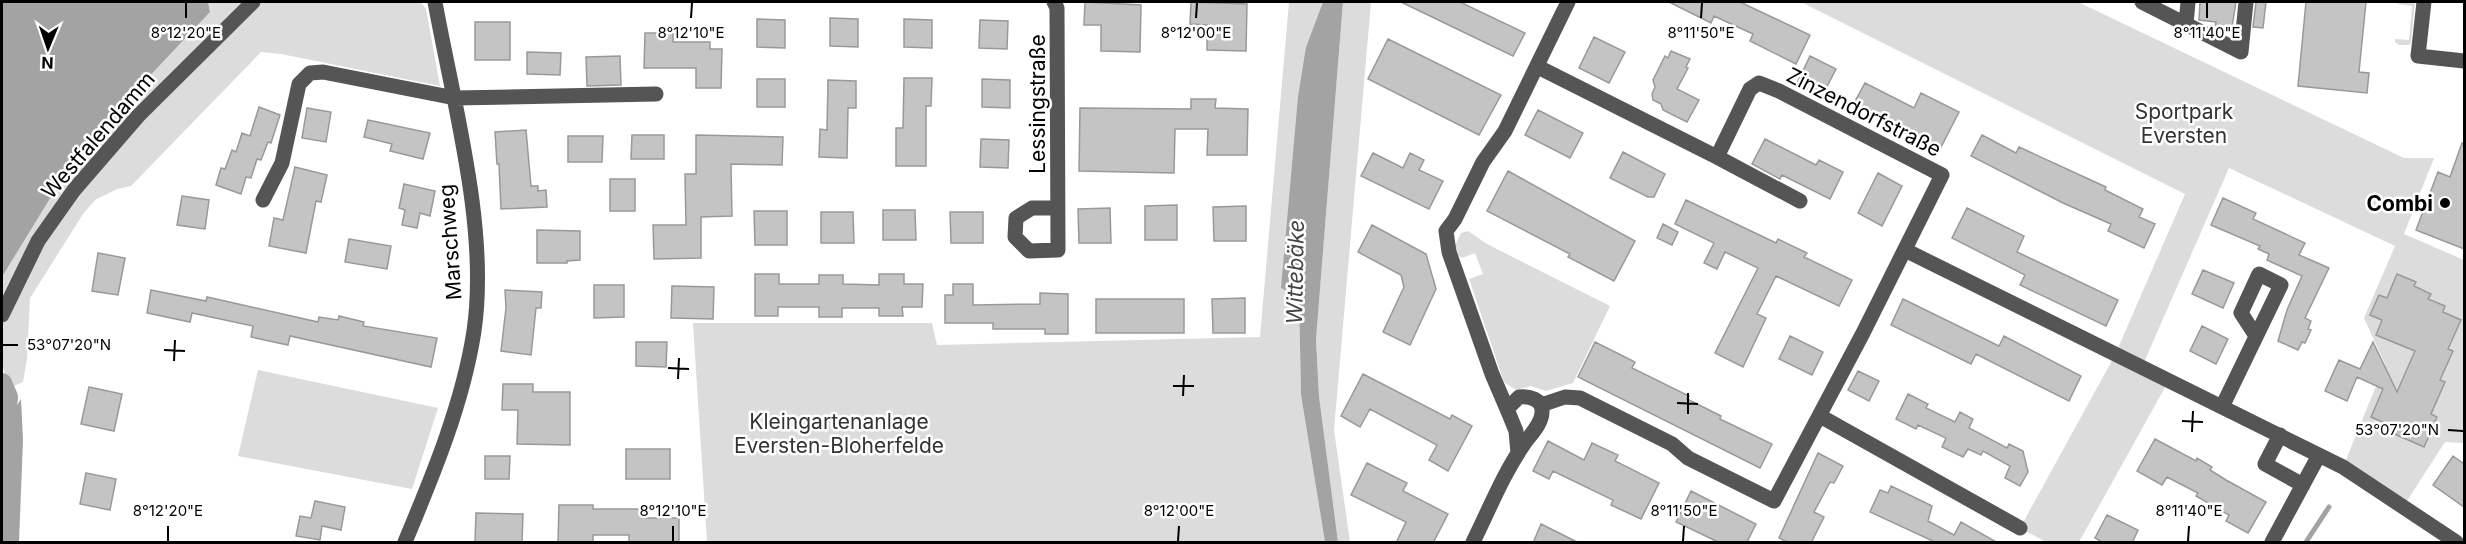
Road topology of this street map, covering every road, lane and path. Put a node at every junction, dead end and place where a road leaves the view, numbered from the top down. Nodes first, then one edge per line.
1 (253, 2) edge
2 (435, 2) edge
3 (1054, 2) edge
4 (1568, 2) edge
5 (2142, 2) edge
6 (2188, 2) edge
7 (2246, 2) edge
8 (2424, 2) edge
9 (2186, 24) junction
10 (2464, 61) edge
11 (1538, 67) junction
12 (656, 94) dead end
13 (454, 98) junction
14 (1717, 157) junction
15 (263, 200) dead end
16 (1800, 201) dead end
17 (1058, 208) dead end
18 (1905, 250) junction
19 (2, 315) edge
20 (2256, 336) dead end
21 (1541, 405) junction
22 (2222, 407) junction
23 (1507, 409) junction
24 (1820, 416) junction
25 (2280, 435) junction
26 (1518, 453) junction
27 (2319, 455) junction
28 (2303, 485) junction
29 (2020, 528) dead end
30 (405, 543) edge
31 (1473, 543) edge
32 (2272, 543) edge
33 (2456, 543) edge

1 - 19 street, Westfalendamm
2 - 13 street, Marschweg
3 - 17 street, Lessingstraße
4 - 11 street
5 - 9 street
6 - 9 street
7 - 9 street
8 - 10 street
11 - 14 street
11 - 23 street
12 - 13 street
13 - 15 street
13 - 30 street, Marschweg
14 - 16 street
14 - 18 street, Zinzendorfstraße
18 - 22 street
18 - 24 street
20 - 22 street
21 - 23 street
21 - 24 street
21 - 26 street
22 - 25 street
23 - 26 street
24 - 29 street
25 - 27 street
25 - 28 street
26 - 31 street
27 - 28 street
27 - 33 street
28 - 32 street

